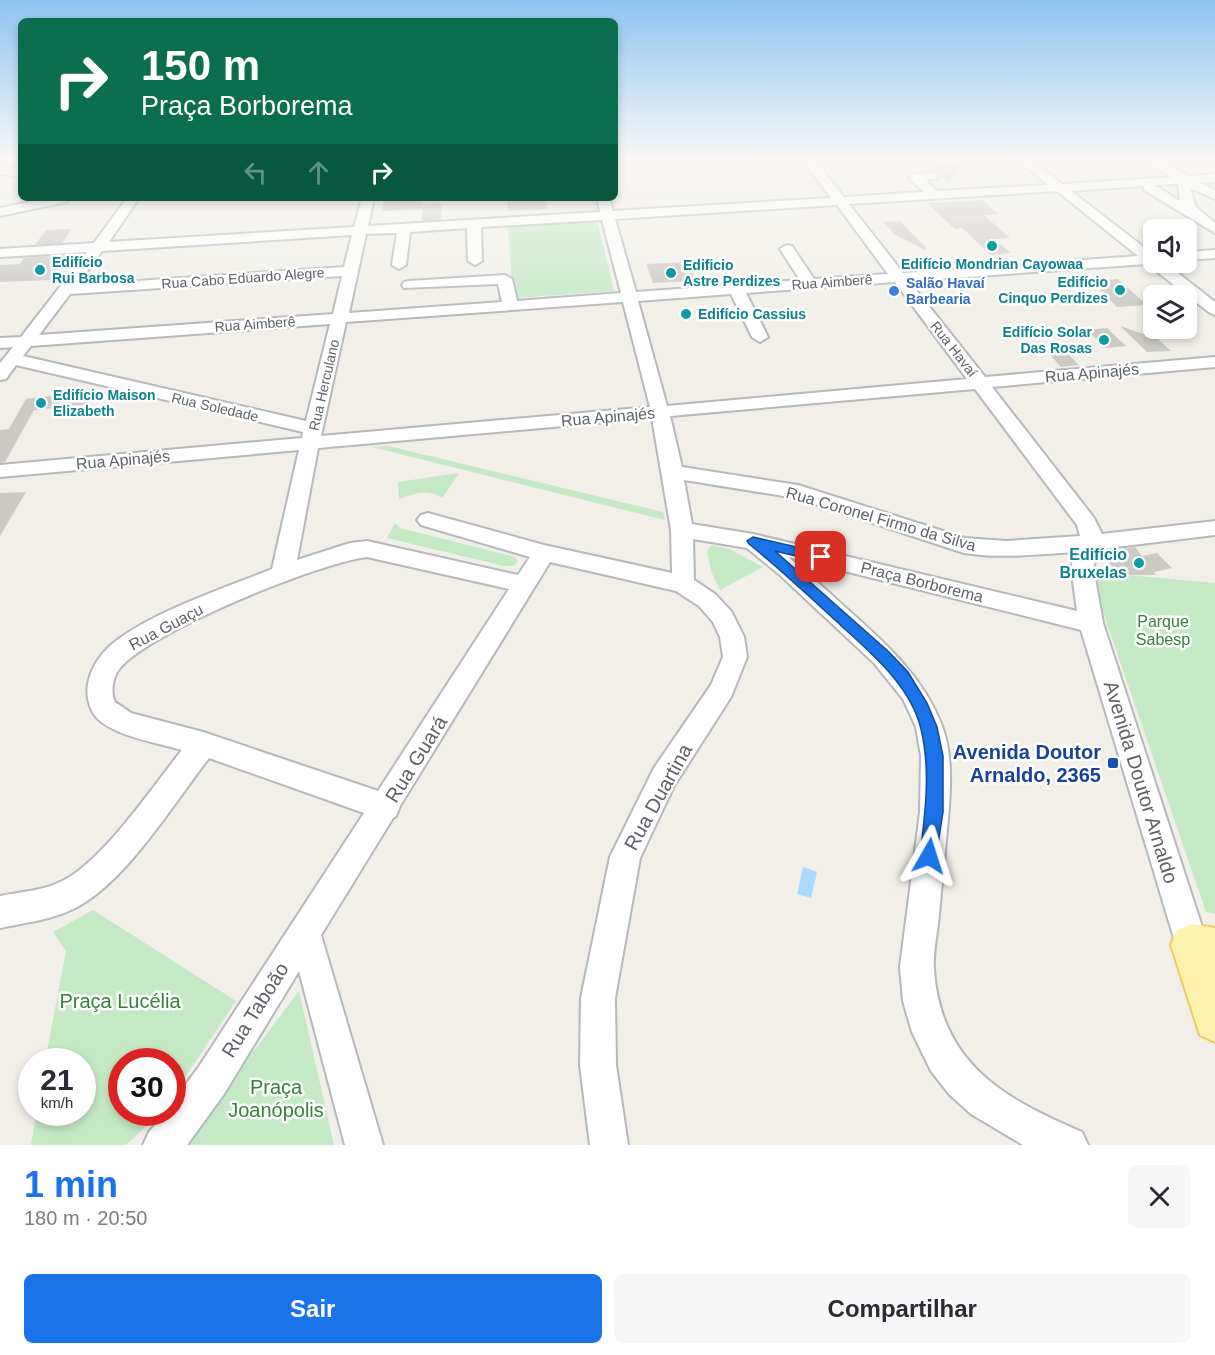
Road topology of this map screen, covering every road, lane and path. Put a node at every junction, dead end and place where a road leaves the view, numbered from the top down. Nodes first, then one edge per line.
1 (124, 211) edge
2 (365, 211) edge
3 (571, 211) edge
4 (606, 211) edge
5 (848, 211) edge
6 (1090, 211) edge
7 (1188, 211) edge
8 (1192, 211) edge
9 (1194, 215) junction
10 (474, 224) junction
11 (404, 228) junction
12 (1215, 229) edge
13 (360, 231) junction
14 (102, 245) junction
15 (787, 249) dead end
16 (1143, 252) edge
17 (0, 253) edge
18 (1215, 254) edge
19 (1197, 255) edge
20 (474, 261) dead end
21 (1143, 261) edge
22 (399, 265) dead end
23 (350, 271) junction
24 (1169, 273) edge
25 (898, 277) junction
26 (810, 284) junction
27 (409, 285) dead end
28 (736, 289) junction
29 (64, 290) junction
30 (629, 297) junction
31 (510, 306) junction
32 (1215, 310) edge
33 (339, 318) junction
34 (760, 337) dead end
35 (26, 341) junction
36 (0, 343) edge
37 (12, 359) junction
38 (1215, 362) edge
39 (0, 375) edge
40 (980, 383) junction
41 (660, 412) junction
42 (312, 436) junction
43 (0, 471) edge
44 (673, 472) junction
45 (428, 520) dead end
46 (1215, 528) edge
47 (682, 530) junction
48 (753, 541) junction
49 (1091, 543) junction
50 (544, 553) junction
51 (283, 573) junction
52 (683, 584) junction
53 (525, 585) junction
54 (1091, 623) junction
55 (203, 744) junction
56 (386, 807) junction
57 (7, 906) edge
58 (304, 931) junction
59 (1203, 947) edge
60 (1215, 1020) edge
61 (162, 1145) edge
62 (364, 1145) edge
63 (609, 1145) edge
64 (1069, 1145) edge

1 - 14 street
2 - 13 street, Rua Herculano
3 - 10 street
4 - 30 street
5 - 25 street, Rua Havaí
6 - 16 street
7 - 9 street
8 - 9 street
9 - 12 street
10 - 11 street
10 - 20 street
11 - 13 street
11 - 22 street
13 - 14 street
13 - 23 street, Rua Herculano
14 - 17 street
14 - 29 street
15 - 26 street
18 - 19 street
21 - 25 street, Rua Aimberê
23 - 29 street, Rua Cabo Eduardo Alegre
23 - 33 street, Rua Herculano
24 - 32 street
25 - 26 street, Rua Aimberê
25 - 40 street, Rua Havaí
26 - 28 street, Rua Aimberê
27 - 31 street
28 - 30 street, Rua Aimberê
28 - 34 street
29 - 35 street
30 - 31 street, Rua Aimberê
30 - 41 street
31 - 33 street, Rua Aimberê
33 - 35 street, Rua Aimberê
33 - 42 street, Rua Herculano
35 - 36 street, Rua Aimberê
35 - 37 street
37 - 39 street
37 - 42 street, Rua Soledade
38 - 40 street, Rua Apinajés
40 - 41 street, Rua Apinajés
40 - 49 street, Rua Havaí
41 - 42 street, Rua Apinajés
41 - 44 street
42 - 43 street, Rua Apinajés
42 - 51 street, Rua Herculano
44 - 47 street
44 - 49 street, Rua Coronel Firmo da Silva
45 - 50 street, Rua Duartina
46 - 49 street, Rua Coronel Firmo da Silva
47 - 48 street, Praça Borborema
47 - 52 street
48 - 54 street, Praça Borborema
48 - 64 street
49 - 54 street, Avenida Doutor Arnaldo
50 - 52 street, Rua Duartina
50 - 53 street, Rua Guará
51 - 53 street, Rua Guaçu
51 - 55 street, Rua Guaçu
52 - 63 street, Rua Duartina
53 - 56 street, Rua Guará
54 - 59 street, Avenida Doutor Arnaldo
55 - 56 street, Rua Guaçu
55 - 57 street
56 - 58 street, Rua Guará
58 - 61 street, Rua Taboão
58 - 62 street
59 - 60 main road, Avenida Doutor Arnaldo

